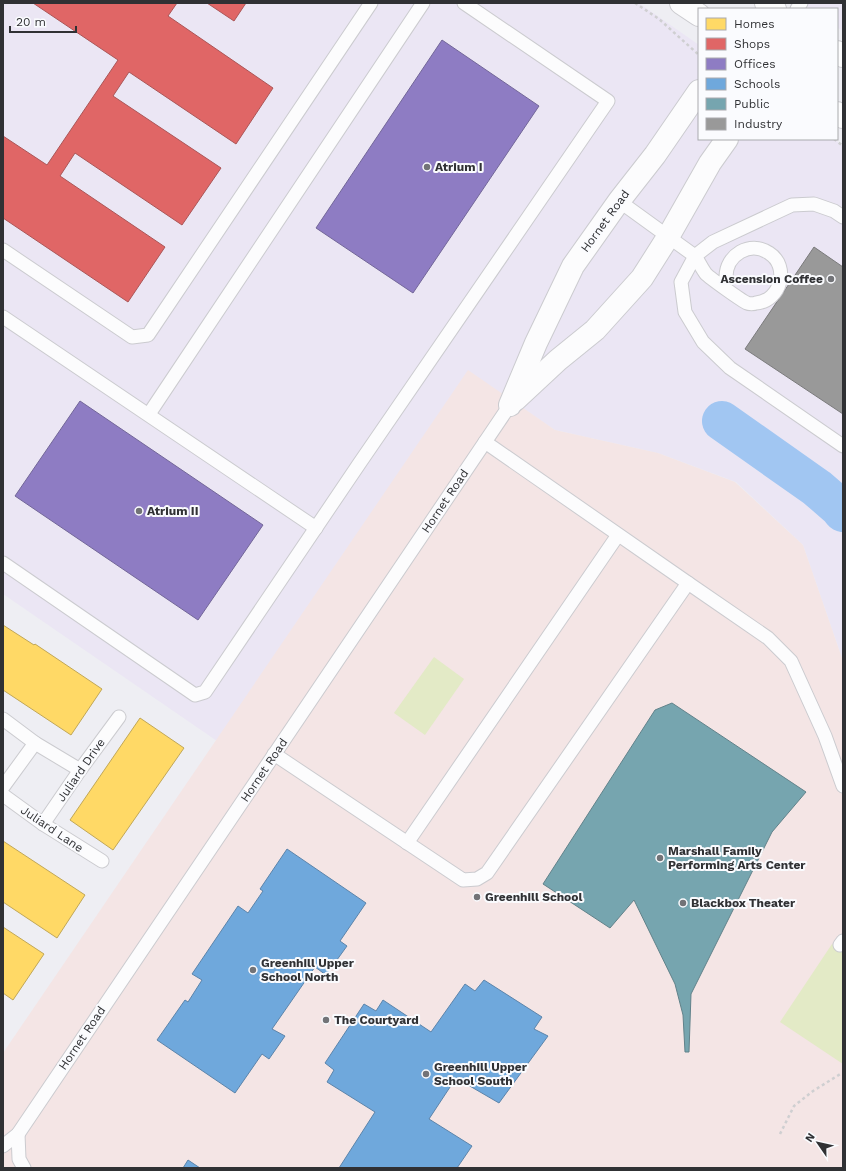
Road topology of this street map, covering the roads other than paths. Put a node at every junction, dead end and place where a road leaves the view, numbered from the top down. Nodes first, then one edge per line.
1 (371, 3) edge
2 (423, 3) edge
3 (464, 3) edge
4 (681, 3) edge
5 (698, 14) edge
6 (698, 93) edge
7 (726, 140) edge
8 (619, 201) junction
9 (843, 217) edge
10 (668, 237) junction
11 (3, 250) edge
12 (695, 256) junction
13 (726, 277) dead end
14 (3, 317) edge
15 (510, 405) junction
16 (149, 414) junction
17 (485, 442) junction
18 (843, 446) edge
19 (316, 528) junction
20 (618, 535) junction
21 (3, 563) edge
22 (688, 583) junction
23 (119, 717) dead end
24 (3, 719) edge
25 (35, 743) junction
26 (274, 754) junction
27 (80, 770) junction
28 (843, 786) edge
29 (3, 787) edge
30 (3, 795) edge
31 (43, 824) junction
32 (407, 843) junction
33 (102, 861) dead end
34 (18, 1134) junction
35 (3, 1146) edge
36 (24, 1168) edge

1 - 11 lane
2 - 16 lane
3 - 19 lane
4 - 5 street
6 - 8 street, Hornet Road
7 - 10 street, Hornet Road
8 - 10 lane
8 - 15 street, Hornet Road
9 - 12 lane
10 - 12 lane
10 - 15 street, Hornet Road
12 - 13 lane
12 - 18 lane
14 - 16 lane
15 - 17 lane, Hornet Road
16 - 19 lane
17 - 20 lane
17 - 26 lane, Hornet Road
19 - 21 lane
20 - 22 lane
20 - 32 lane
22 - 28 lane
22 - 32 lane
23 - 27 lane, Juliard Drive
24 - 25 lane
25 - 27 lane
25 - 29 lane
26 - 32 lane
26 - 34 lane, Hornet Road
27 - 31 lane, Juliard Drive
30 - 31 lane, Juliard Lane
31 - 33 lane, Juliard Lane
34 - 35 lane, Hornet Road
34 - 36 lane

